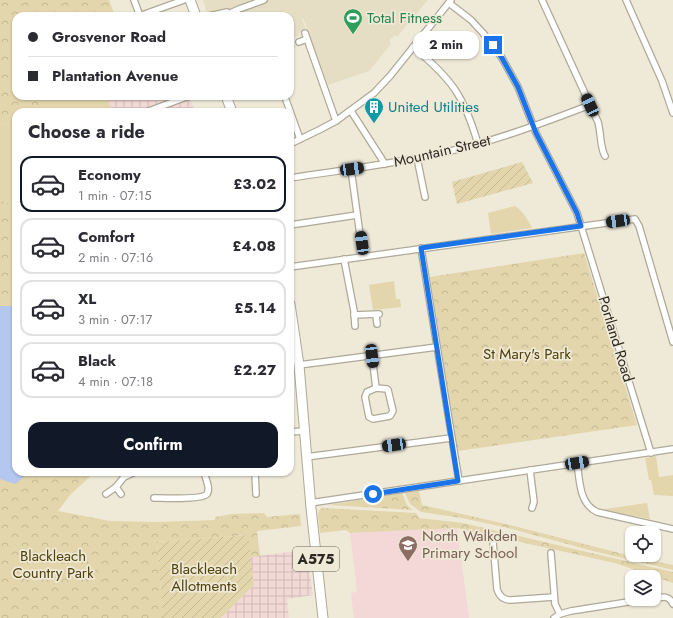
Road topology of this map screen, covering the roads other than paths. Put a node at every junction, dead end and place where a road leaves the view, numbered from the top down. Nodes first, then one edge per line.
1 (134, 0) edge
2 (184, 0) edge
3 (190, 0) edge
4 (264, 0) edge
5 (542, 0) edge
6 (626, 0) edge
7 (450, 1) edge
8 (239, 9) junction
9 (138, 12) edge
10 (151, 12) edge
11 (194, 12) edge
12 (226, 12) edge
13 (233, 12) edge
14 (299, 42) dead end
15 (413, 47) junction
16 (178, 100) edge
17 (286, 100) dead end
18 (590, 105) junction
19 (157, 108) edge
20 (286, 108) edge
21 (351, 111) junction
22 (673, 113) edge
23 (336, 121) junction
24 (294, 126) edge
25 (533, 127) junction
26 (300, 139) junction
27 (294, 142) edge
28 (478, 144) junction
29 (605, 156) dead end
30 (417, 158) junction
31 (385, 164) junction
32 (351, 169) junction
33 (294, 177) edge
34 (425, 197) dead end
35 (357, 215) junction
36 (294, 224) edge
37 (581, 226) junction
38 (421, 248) junction
39 (364, 257) junction
40 (344, 259) junction
41 (294, 266) edge
42 (354, 315) junction
43 (377, 324) dead end
44 (355, 326) dead end
45 (294, 334) edge
46 (673, 342) edge
47 (437, 347) junction
48 (372, 356) junction
49 (298, 365) junction
50 (376, 388) junction
51 (304, 431) junction
52 (294, 432) edge
53 (451, 438) junction
54 (673, 449) edge
55 (650, 453) junction
56 (306, 457) junction
57 (577, 463) junction
58 (530, 470) junction
59 (126, 476) edge
60 (205, 476) edge
61 (255, 476) edge
62 (458, 481) junction
63 (116, 488) junction
64 (165, 491) dead end
65 (106, 494) dead end
66 (121, 494) dead end
67 (207, 494) junction
68 (257, 494) dead end
69 (212, 497) dead end
70 (154, 498) dead end
71 (165, 498) junction
72 (311, 506) junction
73 (532, 508) dead end
74 (673, 529) edge
75 (495, 545) dead end
76 (553, 556) dead end
77 (554, 597) junction
78 (661, 598) edge
79 (625, 602) edge
80 (673, 604) edge
81 (560, 614) junction
82 (323, 618) edge
83 (554, 618) edge

1 - 9 street
2 - 10 street
3 - 11 main road
4 - 8 street
5 - 18 street
6 - 22 street
7 - 15 street
7 - 25 street, Portland Road
8 - 12 street
8 - 13 street
14 - 23 street
15 - 21 street
15 - 28 street
16 - 19 street
17 - 20 street
18 - 25 street, Mountain Street
18 - 29 street
21 - 23 street
21 - 31 street
23 - 26 street
24 - 26 street
25 - 28 street, Mountain Street
25 - 37 street, Portland Road
26 - 27 street
28 - 30 street, Mountain Street
30 - 31 street, Mountain Street
30 - 34 street
31 - 32 street, Mountain Street
32 - 33 street, Mountain Street
32 - 35 street
35 - 36 street
35 - 39 street
37 - 38 street
37 - 46 street
37 - 55 street, Portland Road
38 - 39 street
38 - 47 street
39 - 40 street
40 - 41 street
40 - 42 street
42 - 43 street
42 - 44 street
45 - 49 main road, A575
47 - 48 street
47 - 53 street
48 - 49 street
48 - 50 street
49 - 51 main road, A575
50 - 50 street
51 - 52 street
51 - 56 main road, A575
53 - 56 street
53 - 62 street
54 - 55 street
55 - 57 street
56 - 72 main road, A575
57 - 58 street
57 - 74 street
58 - 62 street
58 - 73 street
59 - 63 street
60 - 67 street
61 - 68 street
62 - 72 street
63 - 65 street
63 - 66 street
64 - 71 street
67 - 69 street
67 - 71 street
70 - 71 street
72 - 82 main road, A575
75 - 77 street
76 - 77 street
77 - 81 street
78 - 80 street
79 - 81 street
81 - 83 street

